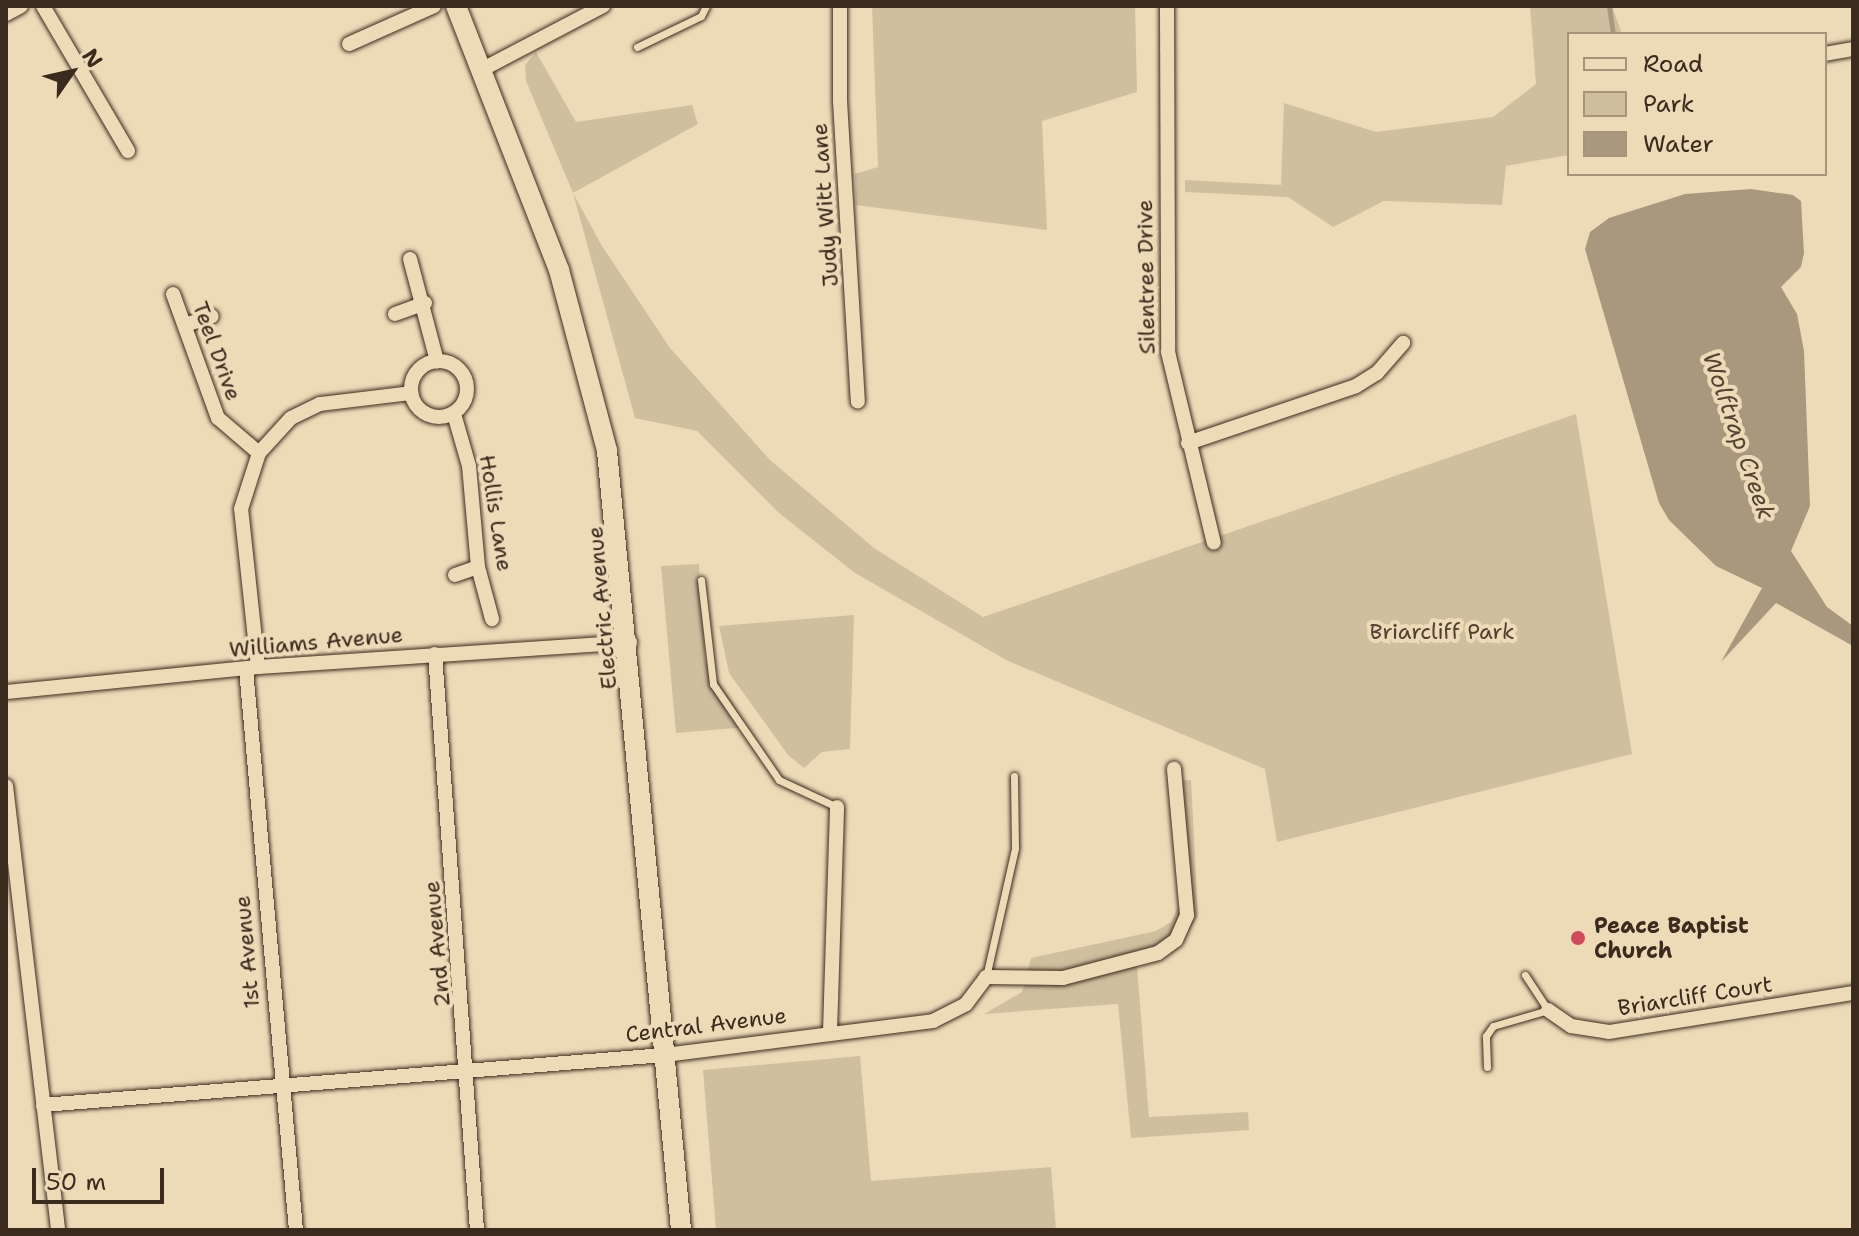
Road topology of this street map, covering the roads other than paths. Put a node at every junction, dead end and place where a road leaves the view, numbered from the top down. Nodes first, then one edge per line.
1 (21, 6) edge
2 (43, 6) edge
3 (434, 6) edge
4 (456, 6) edge
5 (603, 6) edge
6 (706, 6) edge
7 (840, 6) edge
8 (1167, 6) edge
9 (6, 14) edge
10 (349, 44) dead end
11 (637, 47) dead end
12 (1853, 49) edge
13 (1827, 54) edge
14 (481, 70) junction
15 (128, 151) dead end
16 (410, 259) dead end
17 (173, 294) dead end
18 (425, 303) junction
19 (395, 314) dead end
20 (212, 316) dead end
21 (185, 325) junction
22 (1403, 343) dead end
23 (437, 361) junction
24 (411, 393) junction
25 (858, 401) dead end
26 (454, 414) junction
27 (1188, 443) junction
28 (259, 453) junction
29 (1214, 543) dead end
30 (478, 567) junction
31 (455, 575) dead end
32 (701, 580) dead end
33 (492, 619) dead end
34 (630, 642) junction
35 (435, 654) junction
36 (252, 668) junction
37 (6, 692) edge
38 (1174, 769) dead end
39 (1014, 776) dead end
40 (6, 786) edge
41 (837, 807) joint
42 (1525, 975) dead end
43 (986, 977) junction
44 (1853, 993) edge
45 (1548, 1010) junction
46 (830, 1032) junction
47 (665, 1055) junction
48 (1487, 1067) dead end
49 (469, 1070) junction
50 (280, 1086) junction
51 (43, 1105) junction
52 (58, 1230) edge
53 (296, 1230) edge
54 (477, 1230) edge
55 (681, 1230) edge

1 - 9 street
2 - 15 street
3 - 10 street
4 - 14 street, Electric Avenue
5 - 14 street
6 - 11 lane
7 - 25 street, Judy Witt Lane
8 - 27 street, Silentree Drive
12 - 13 street
14 - 34 street, Electric Avenue
16 - 18 street
17 - 21 street, Teel Drive
18 - 19 street
18 - 23 street
20 - 21 street
21 - 28 street, Teel Drive
22 - 27 street
23 - 24 street
23 - 26 street
24 - 26 street
24 - 28 street
26 - 30 street, Hollis Lane
27 - 29 street, Silentree Drive
28 - 36 street
30 - 31 street
30 - 33 street, Hollis Lane
32 - 41 lane
34 - 35 street, Williams Avenue
34 - 47 street, Electric Avenue
35 - 36 street, Williams Avenue
35 - 49 street, 2nd Avenue
36 - 37 street, Williams Avenue
36 - 50 street, 1st Avenue
38 - 43 street
39 - 43 lane
40 - 51 street
41 - 46 street
42 - 45 lane
43 - 46 street, Central Avenue
44 - 45 street, Briarcliff Court
45 - 48 lane
46 - 47 street, Central Avenue
47 - 49 street, Central Avenue
47 - 55 street, Electric Avenue
49 - 50 street, Central Avenue
49 - 54 street, 2nd Avenue
50 - 51 street, Central Avenue
50 - 53 street, 1st Avenue
51 - 52 street

